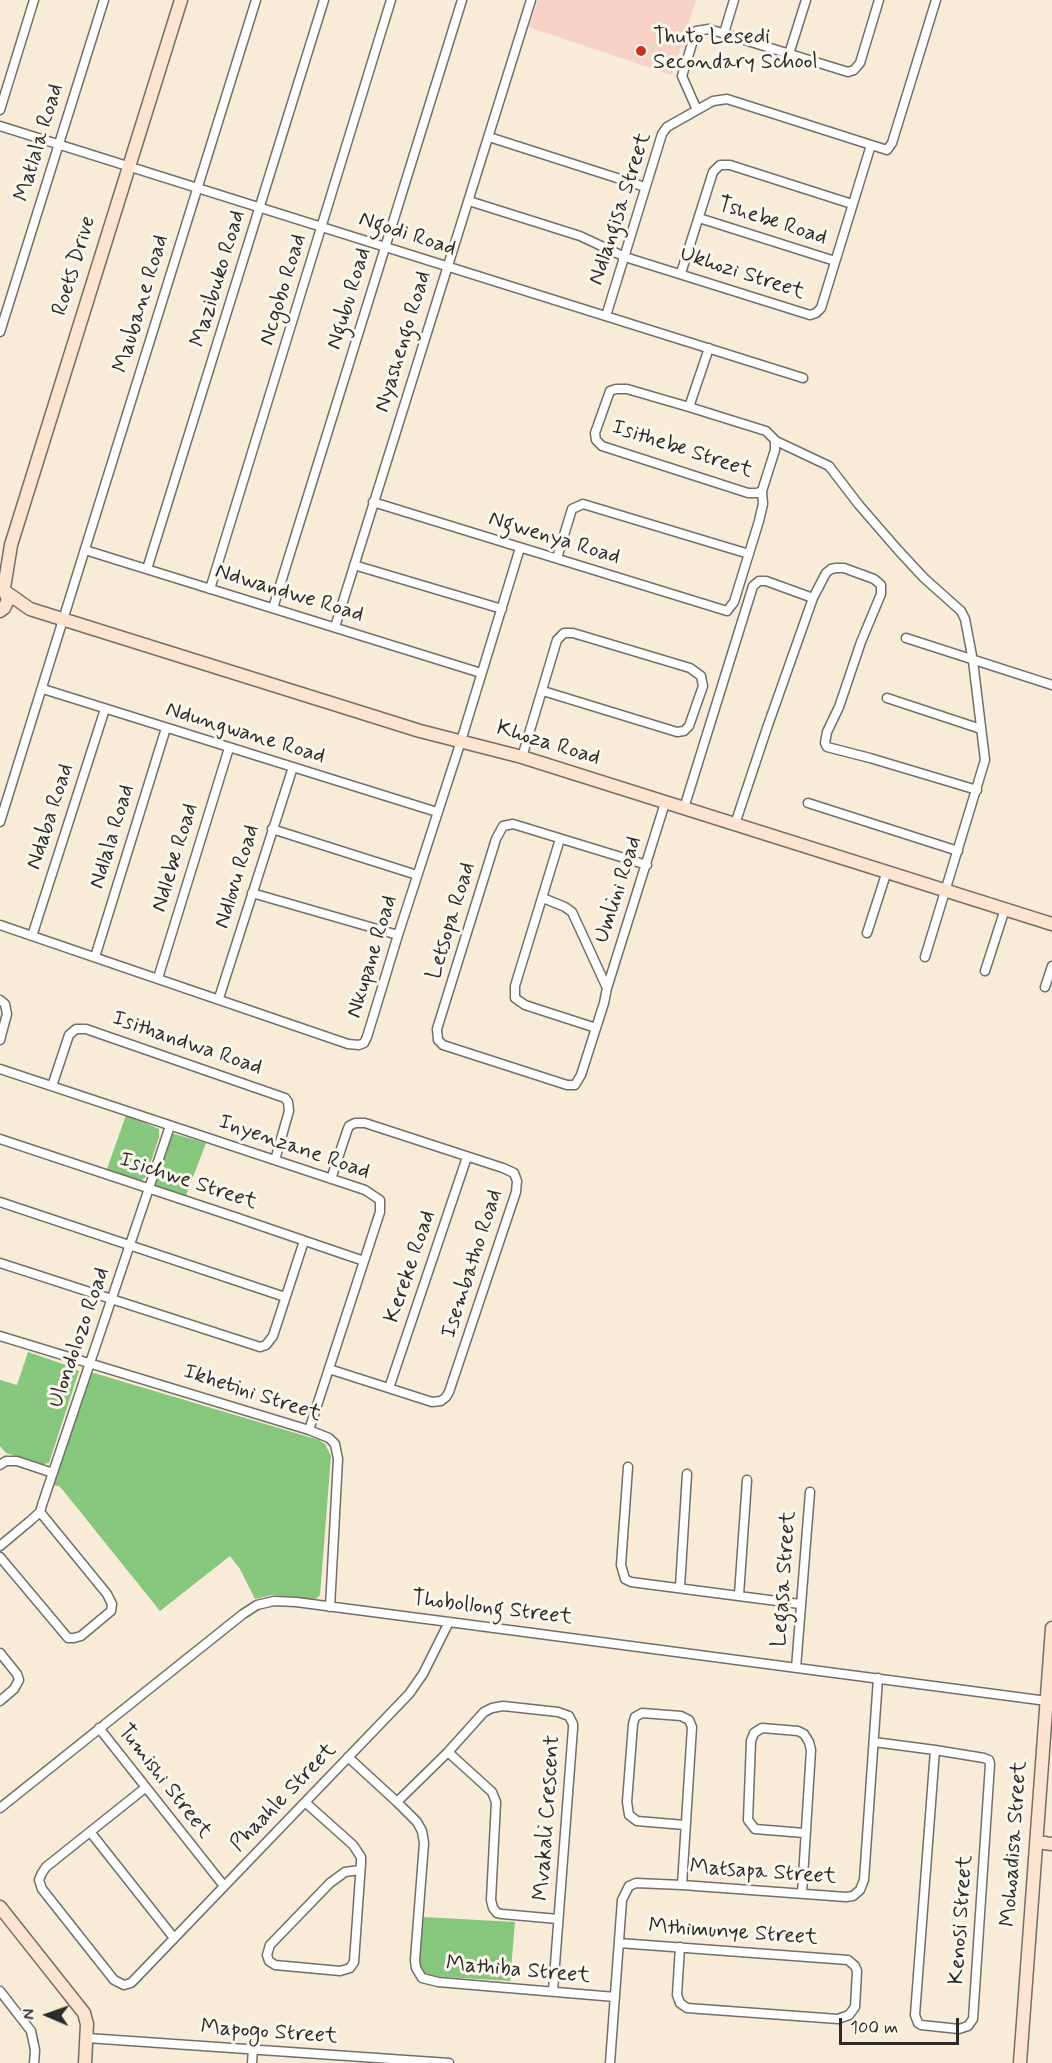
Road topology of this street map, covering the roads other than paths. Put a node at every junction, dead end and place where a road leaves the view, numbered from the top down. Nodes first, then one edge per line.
1 (34, 0) edge
2 (104, 0) edge
3 (180, 0) edge
4 (256, 0) edge
5 (324, 0) edge
6 (391, 0) edge
7 (462, 0) edge
8 (531, 0) edge
9 (734, 0) edge
10 (806, 0) edge
11 (879, 0) edge
12 (936, 0) edge
13 (724, 33) junction
14 (789, 54) junction
15 (0, 110) edge
16 (697, 110) junction
17 (0, 126) edge
18 (489, 137) junction
19 (59, 145) junction
20 (871, 145) junction
21 (128, 167) junction
22 (645, 187) junction
23 (196, 188) junction
24 (469, 201) junction
25 (852, 204) junction
26 (260, 208) junction
27 (699, 218) junction
28 (322, 227) junction
29 (385, 247) junction
30 (625, 257) junction
31 (835, 261) junction
32 (447, 267) junction
33 (681, 273) junction
34 (606, 316) junction
35 (2, 320) edge
36 (0, 332) edge
37 (709, 348) junction
38 (803, 378) dead end
39 (689, 407) junction
40 (776, 441) junction
41 (762, 491) junction
42 (373, 502) junction
43 (11, 545) junction
44 (520, 548) junction
45 (85, 550) junction
46 (749, 554) junction
47 (557, 558) junction
48 (354, 565) junction
49 (0, 566) edge
50 (147, 569) junction
51 (3, 589) edge
52 (210, 589) junction
53 (813, 598) junction
54 (273, 608) junction
55 (30, 609) junction
56 (502, 609) junction
57 (0, 611) edge
58 (63, 619) junction
59 (335, 627) junction
60 (906, 638) dead end
61 (973, 661) junction
62 (481, 673) junction
63 (1052, 686) edge
64 (43, 689) junction
65 (543, 691) junction
66 (887, 698) dead end
67 (105, 709) junction
68 (166, 728) junction
69 (981, 729) junction
70 (461, 741) junction
71 (229, 748) junction
72 (522, 757) junction
73 (292, 767) junction
74 (977, 790) junction
75 (665, 803) junction
76 (808, 803) dead end
77 (684, 808) junction
78 (437, 812) junction
79 (0, 822) edge
80 (735, 824) junction
81 (272, 829) junction
82 (560, 840) junction
83 (958, 851) junction
84 (647, 865) junction
85 (887, 871) junction
86 (417, 875) junction
87 (945, 890) junction
88 (252, 893) junction
89 (543, 898) junction
90 (1005, 909) junction
91 (1052, 924) edge
92 (0, 925) edge
93 (867, 933) dead end
94 (398, 935) junction
95 (32, 936) junction
96 (95, 957) junction
97 (924, 957) dead end
98 (1052, 966) edge
99 (985, 971) dead end
100 (158, 978) junction
101 (1045, 987) dead end
102 (607, 988) junction
103 (219, 998) junction
104 (0, 1000) edge
105 (596, 1028) junction
106 (0, 1040) edge
107 (0, 1069) edge
108 (567, 1085) joint
109 (52, 1086) junction
110 (170, 1126) junction
111 (0, 1139) edge
112 (467, 1157) junction
113 (274, 1160) junction
114 (330, 1179) junction
115 (149, 1189) junction
116 (0, 1202) edge
117 (304, 1241) junction
118 (130, 1246) junction
119 (364, 1261) junction
120 (0, 1263) edge
121 (285, 1297) junction
122 (111, 1300) junction
123 (0, 1336) edge
124 (90, 1362) junction
125 (329, 1369) junction
126 (389, 1388) junction
127 (309, 1430) junction
128 (0, 1465) edge
129 (628, 1467) dead end
130 (53, 1473) junction
131 (687, 1474) dead end
132 (747, 1480) dead end
133 (810, 1492) dead end
134 (40, 1512) junction
135 (0, 1546) edge
136 (0, 1557) edge
137 (680, 1587) junction
138 (739, 1594) junction
139 (800, 1604) junction
140 (330, 1607) junction
141 (449, 1622) junction
142 (1052, 1628) edge
143 (0, 1653) edge
144 (796, 1668) junction
145 (878, 1678) junction
146 (0, 1701) edge
147 (1047, 1701) junction
148 (99, 1728) junction
149 (874, 1742) junction
150 (935, 1750) junction
151 (448, 1752) junction
152 (348, 1757) junction
153 (145, 1788) junction
154 (397, 1802) junction
155 (306, 1803) junction
156 (0, 1808) edge
157 (685, 1825) junction
158 (91, 1833) junction
159 (804, 1833) junction
160 (1037, 1842) junction
161 (1052, 1844) edge
162 (360, 1870) junction
163 (682, 1885) junction
164 (224, 1886) junction
165 (801, 1893) junction
166 (0, 1907) edge
167 (558, 1919) junction
168 (174, 1938) junction
169 (620, 1943) junction
170 (680, 1947) junction
171 (0, 1991) edge
172 (554, 1991) junction
173 (615, 1997) junction
174 (87, 2038) junction
175 (253, 2049) junction
176 (34, 2063) edge
177 (85, 2063) edge
178 (252, 2063) edge
179 (449, 2063) edge
180 (610, 2063) edge
181 (1020, 2063) edge

1 - 15 street
2 - 19 street, Matlala Road
3 - 21 street, Roets Drive
4 - 23 street, Maubane Road
5 - 26 street, Mazibuko Road
6 - 28 street, Ncgobo Road
7 - 29 street, Ngubu Road
8 - 18 street, Nyashengo Road
9 - 13 street
10 - 14 street
11 - 14 street
12 - 20 street, Ndlangisa Street
13 - 14 street
13 - 16 street
16 - 20 street, Ndlangisa Street
16 - 22 street, Ndlangisa Street
17 - 19 street, Ngodi Road
18 - 22 street
18 - 24 street, Nyashengo Road
19 - 21 street, Ngodi Road
19 - 35 street, Matlala Road
20 - 25 street, Ukhozi Street
21 - 23 street, Ngodi Road
21 - 43 street, Roets Drive
22 - 30 street, Ndlangisa Street
23 - 26 street, Ngodi Road
23 - 45 street, Maubane Road
24 - 30 street, Ukhozi Street
24 - 32 street, Nyashengo Road
25 - 27 street
25 - 31 street, Ukhozi Street
26 - 28 street, Ngodi Road
26 - 50 street, Mazibuko Road
27 - 31 street, Tshebe Road
27 - 33 street
28 - 29 street, Ngodi Road
28 - 52 street, Ncgobo Road
29 - 32 street, Ngodi Road
29 - 54 street, Ngubu Road
30 - 33 street, Ukhozi Street
30 - 34 street, Ndlangisa Street
31 - 33 street, Ukhozi Street
32 - 34 street, Ngodi Road
32 - 42 street, Nyashengo Road
34 - 37 street, Ngodi Road
35 - 36 street, Matlala Road
37 - 38 street, Ngodi Road
37 - 39 street
39 - 40 street
39 - 41 street, Isithebe Street
40 - 41 street
40 - 61 street
41 - 46 street
42 - 44 street, Ngwenya Road
42 - 48 street, Nyashengo Road
43 - 49 street, Roets Drive
43 - 51 street, Roets Drive
44 - 47 street, Ngwenya Road
44 - 56 street, Nkupane Road
45 - 50 street, Ndwandwe Road
45 - 58 street, Maubane Road
46 - 47 street
46 - 47 street, Ngwenya Road
48 - 56 street
48 - 59 street, Nyashengo Road
50 - 52 street, Ndwandwe Road
51 - 55 street, Khoza Road
51 - 57 street, Roets Drive
52 - 54 street, Ndwandwe Road
53 - 74 street
53 - 77 street
53 - 80 street
54 - 59 street, Ndwandwe Road
55 - 57 street, Khoza Road
55 - 58 street, Khoza Road
56 - 62 street, Nkupane Road
58 - 64 street, Maubane Road
58 - 70 street, Khoza Road
59 - 62 street, Ndwandwe Road
60 - 61 street
61 - 63 street
61 - 69 street
62 - 70 street, Nkupane Road
64 - 67 street, Ndungwane Road
64 - 79 street, Maubane Road
65 - 65 street
65 - 72 street
66 - 69 street
67 - 68 street, Ndungwane Road
67 - 95 street, Ndaba Road
68 - 71 street, Ndungwane Road
68 - 96 street, Ndlala Road
69 - 74 street
70 - 72 street, Khoza Road
70 - 78 street, Nkupane Road
71 - 73 street, Ndungwane Road
71 - 100 street, Ndlebe Road
72 - 75 street, Khoza Road
73 - 78 street, Ndungwane Road
73 - 81 street, Ndlovu Road
74 - 83 street
75 - 77 street, Khoza Road
75 - 84 street, Umlini Road
76 - 83 street
77 - 80 street, Khoza Road
78 - 86 street, Nkupane Road
80 - 85 street, Khoza Road
81 - 86 street
81 - 88 street, Ndlovu Road
82 - 84 street, Letsopa Road
82 - 89 street
82 - 108 street, Letsopa Road
83 - 87 street
84 - 102 street, Umlini Road
85 - 87 street, Khoza Road
85 - 93 street
86 - 94 street, Nkupane Road
87 - 90 street, Khoza Road
87 - 97 street
88 - 94 street
88 - 103 street, Ndlovu Road
89 - 102 street
89 - 105 street
90 - 91 street, Khoza Road
90 - 99 street
92 - 95 street, Nkupane Road
94 - 103 street, Nkupane Road
95 - 96 street, Nkupane Road
96 - 100 street, Nkupane Road
98 - 101 street
100 - 103 street, Nkupane Road
102 - 105 street, Umlini Road
104 - 106 street
105 - 108 street, Umlini Road
107 - 109 street, Inyenzane Road
109 - 110 street, Inyenzane Road
109 - 113 street, Isithandwa Road
110 - 113 street, Inyenzane Road
110 - 115 street, Ulondolozo Road
111 - 115 street, Isichwe Street
112 - 114 street, Isembatho Road
112 - 126 street, Kereke Road
112 - 126 street, Isembatho Road
113 - 114 street, Inyenzane Road
114 - 119 street, Inyenzane Road
115 - 117 street, Isichwe Street
115 - 118 street, Ulondolozo Road
116 - 118 street
117 - 119 street, Isichwe Street
117 - 121 street
118 - 121 street
118 - 122 street, Ulondolozo Road
119 - 125 street, Inyenzane Road
120 - 122 street
121 - 122 street
122 - 124 street, Ulondolozo Road
123 - 124 street, Ikhetini Street
124 - 127 street, Ikhetini Street
124 - 130 street, Ulondolozo Road
125 - 126 street, Isembatho Road
125 - 127 street, Inyenzane Road
127 - 140 street, Ikhetini Street
128 - 130 street
129 - 137 street
130 - 134 street, Ulondolozo Road
131 - 137 street
132 - 138 street
133 - 139 street, Legasa Street
134 - 135 street
134 - 136 street
137 - 138 street
138 - 139 street
139 - 144 street, Legasa Street
140 - 141 street, Thobollong Street
140 - 148 street, Thobollong Street
141 - 144 street, Thobollong Street
141 - 152 street, Phaahle Street
142 - 147 street, Mohoadisa Street
143 - 146 street
144 - 145 street, Thobollong Street
145 - 147 street, Thobollong Street
145 - 149 street, Matsapa Street
147 - 160 street, Mohoadisa Street
148 - 153 street, Tumishi Street
148 - 156 street, Thobollong Street
149 - 150 street, Kenosi Street
149 - 165 street, Matsapa Street
150 - 150 street, Kenosi Street
151 - 154 street, Mvakali Crescent
151 - 167 street
151 - 167 street, Mvakali Crescent
152 - 154 street, Mathiba Street
152 - 155 street, Phaahle Street
153 - 158 street
153 - 164 street, Tumishi Street
154 - 172 street, Mathiba Street
155 - 162 street
155 - 164 street, Phaahle Street
157 - 157 street
157 - 163 street
158 - 168 street
158 - 168 street, Phaahle Street
159 - 159 street
159 - 165 street
160 - 161 street
160 - 181 street, Mohoadisa Street
162 - 162 street
163 - 165 street, Matsapa Street
163 - 169 street, Matsapa Street
164 - 168 street, Phaahle Street
166 - 174 street
167 - 172 street, Mvakali Crescent
169 - 170 street, Mthimunye Street
169 - 173 street, Matsapa Street
170 - 170 street, Mthimunye Street
171 - 176 street
172 - 173 street, Mathiba Street
173 - 180 street, Matsapa Street
174 - 175 street, Mapogo Street
174 - 177 street
175 - 178 street
175 - 179 street, Mapogo Street

